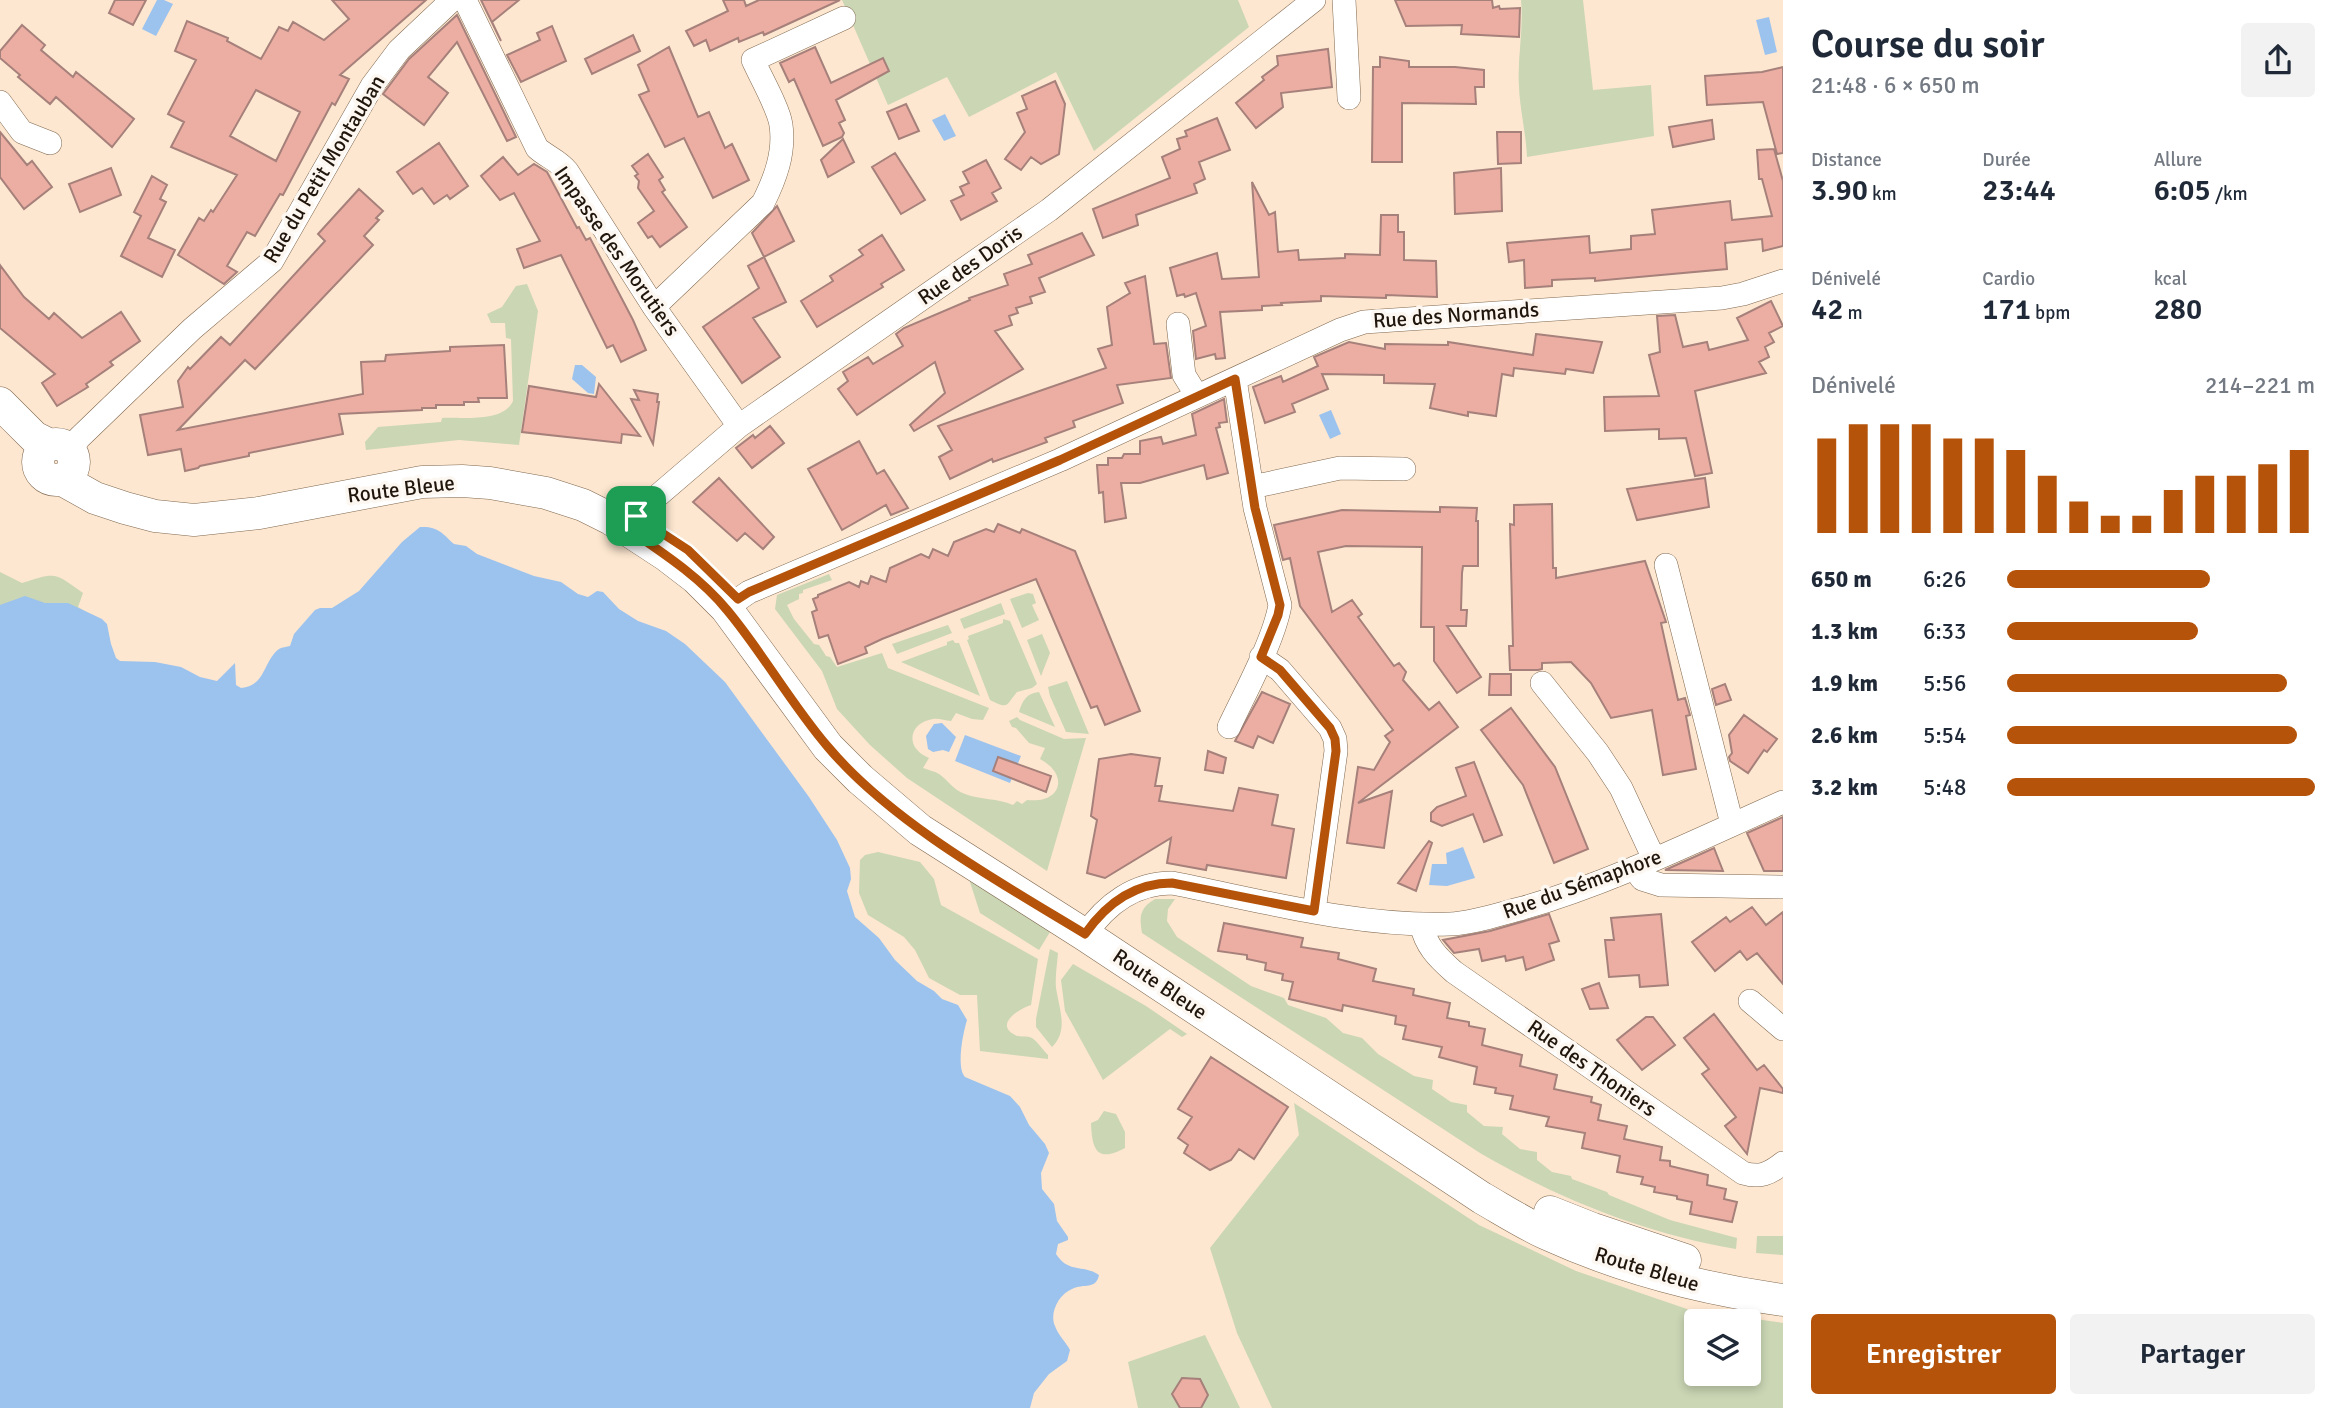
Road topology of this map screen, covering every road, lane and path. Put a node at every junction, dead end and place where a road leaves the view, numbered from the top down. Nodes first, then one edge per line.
1 (452, 0) edge
2 (465, 0) edge
3 (1314, 0) edge
4 (1344, 0) edge
5 (844, 18) dead end
6 (1349, 98) dead end
7 (0, 102) edge
8 (50, 143) dead end
9 (1780, 288) edge
10 (654, 307) junction
11 (1178, 324) dead end
12 (1235, 379) junction
13 (1197, 396) junction
14 (0, 403) edge
15 (0, 424) edge
16 (739, 426) junction
17 (59, 460) junction
18 (1404, 469) dead end
19 (1252, 486) junction
20 (632, 523) junction
21 (1666, 565) dead end
22 (732, 604) junction
23 (1261, 657) junction
24 (1542, 683) dead end
25 (1229, 727) dead end
26 (1783, 802) edge
27 (1732, 824) junction
28 (1644, 864) junction
29 (1783, 887) edge
30 (1314, 911) junction
31 (1421, 924) junction
32 (1089, 928) junction
33 (1750, 1001) dead end
34 (1783, 1029) edge
35 (1783, 1163) edge
36 (1783, 1278) edge
37 (1783, 1300) edge

1 - 17 street, Rue du Petit Montauban
2 - 10 street, Impasse des Morutiers
3 - 16 street, Rue des Doris
4 - 6 street
5 - 10 street
7 - 8 street
9 - 12 street, Rue des Normands
10 - 16 street, Impasse des Morutiers
11 - 13 street
12 - 13 street, Rue des Normands
12 - 19 street
13 - 22 street, Rue des Normands
14 - 17 street, Route Bleue
15 - 17 street, Route Bleue
16 - 20 street, Rue des Doris
17 - 20 street, Route Bleue
18 - 19 street
19 - 23 street
20 - 22 street, Route Bleue
21 - 27 street
22 - 32 street, Route Bleue
23 - 25 street
23 - 30 street
24 - 28 street
26 - 27 street, Rue du Sémaphore
27 - 28 street, Rue du Sémaphore
28 - 29 street
28 - 31 street, Rue du Sémaphore
30 - 31 street, Rue du Sémaphore
30 - 32 street, Rue du Sémaphore
31 - 35 street, Rue des Thoniers
32 - 36 street, Route Bleue
32 - 37 street, Route Bleue
33 - 34 street

